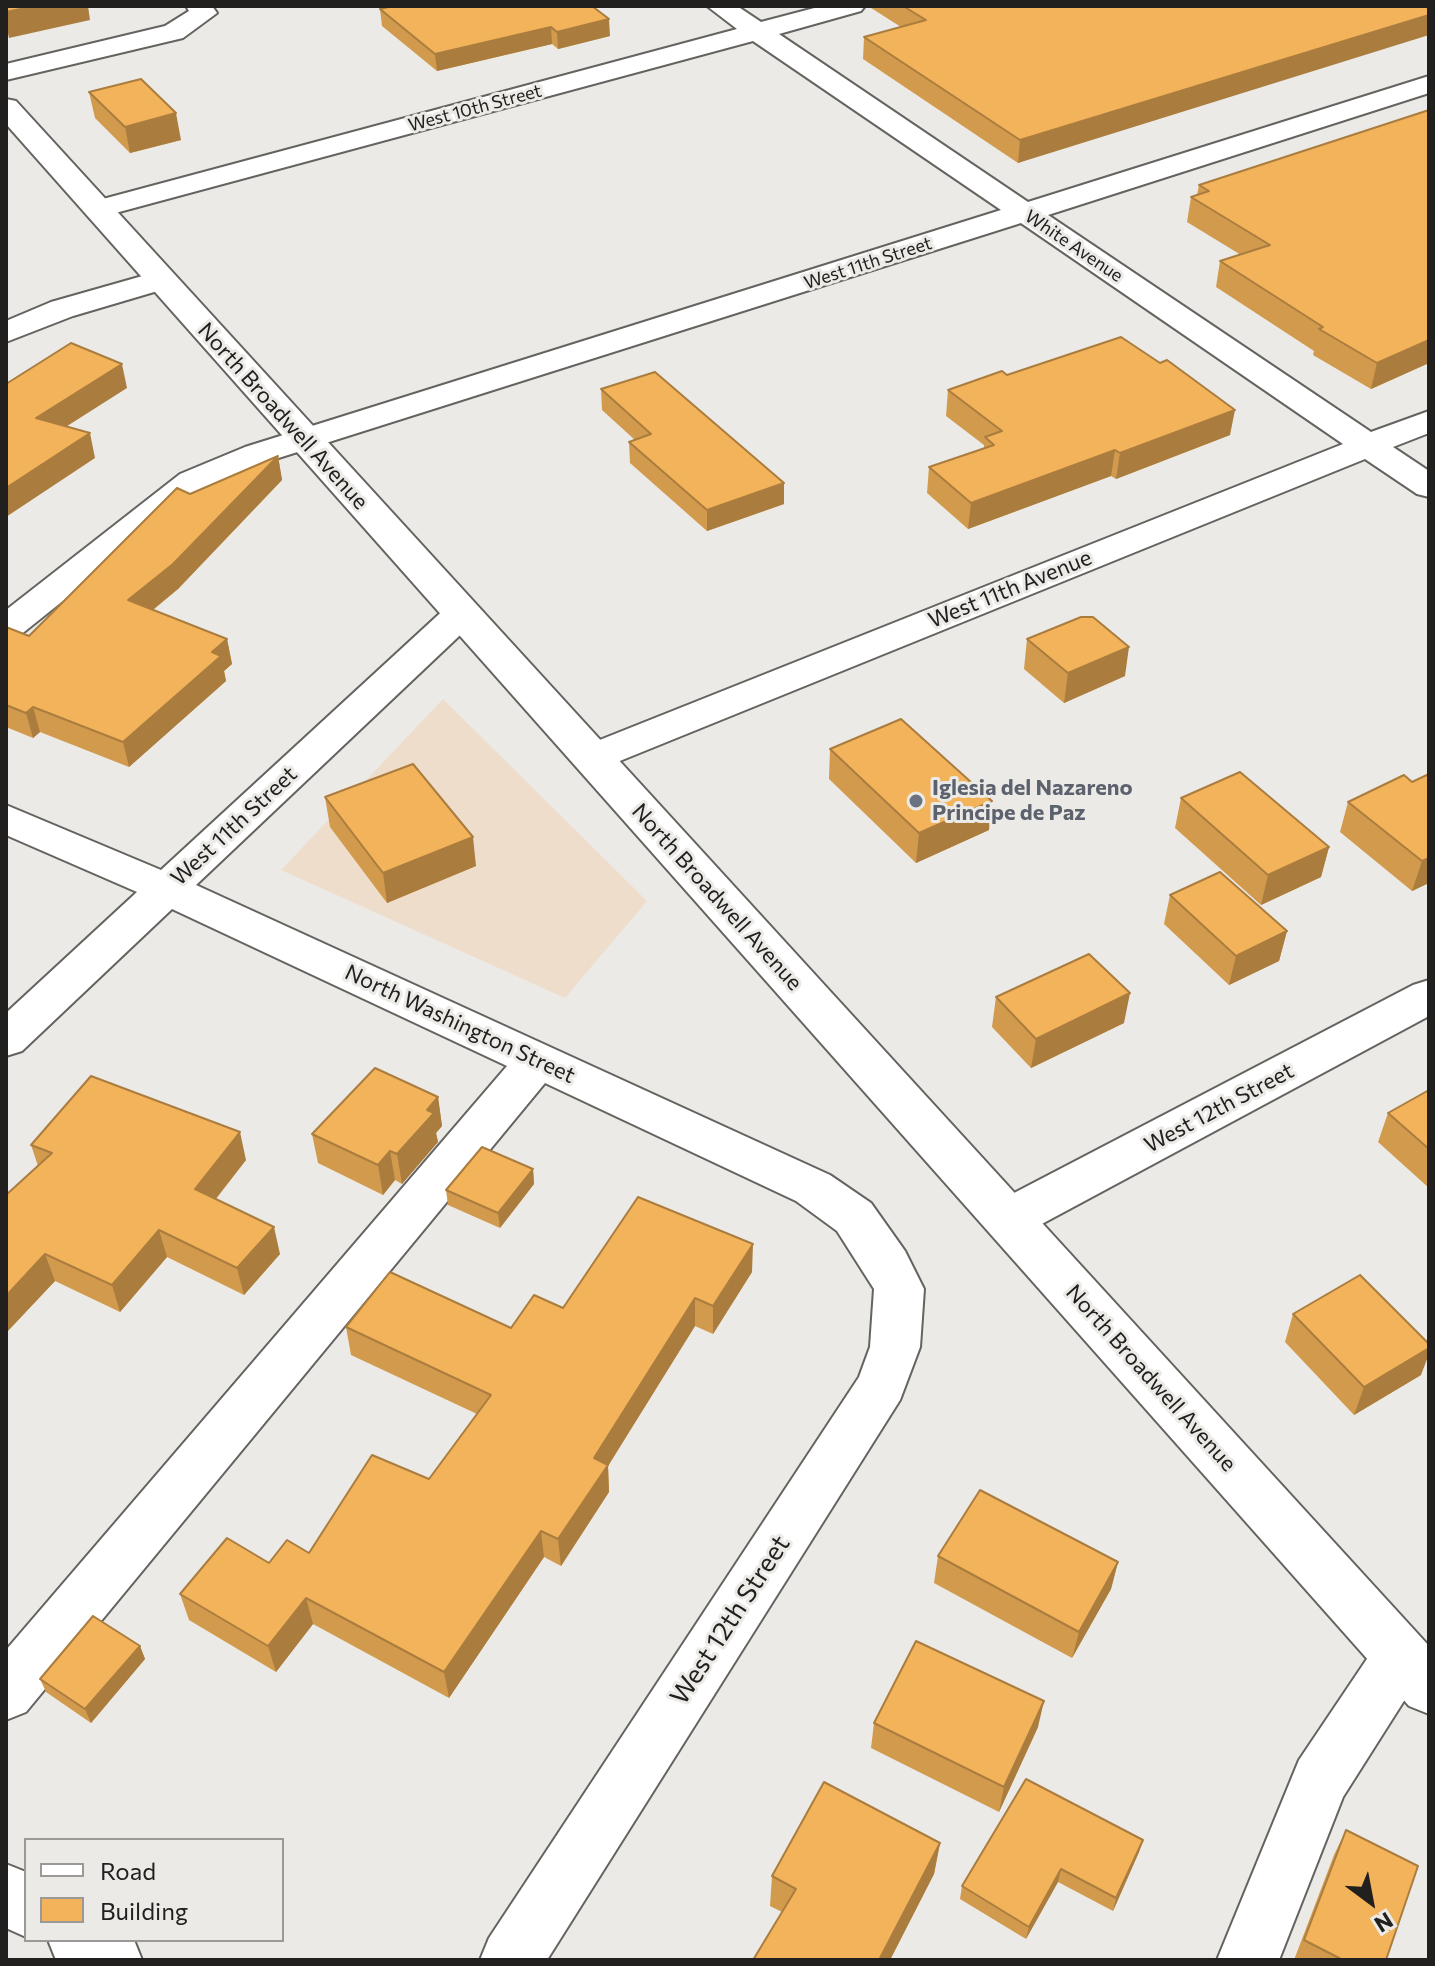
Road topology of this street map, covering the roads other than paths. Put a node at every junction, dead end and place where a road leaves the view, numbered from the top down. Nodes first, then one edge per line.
1 (199, 6) edge
2 (720, 6) edge
3 (852, 6) edge
4 (757, 32) junction
5 (6, 72) edge
6 (1429, 84) edge
7 (6, 107) edge
8 (98, 209) junction
9 (1026, 213) junction
10 (160, 280) junction
11 (6, 332) edge
12 (1429, 421) edge
13 (306, 441) junction
14 (1367, 445) junction
15 (1429, 487) edge
16 (462, 613) junction
17 (6, 628) edge
18 (591, 758) junction
19 (6, 819) edge
20 (167, 889) junction
21 (1429, 996) edge
22 (6, 1039) edge
23 (538, 1060) junction
24 (1008, 1219) junction
25 (888, 1265) joint
26 (1415, 1671) edge
27 (6, 1693) edge
28 (6, 1894) edge
29 (24, 1905) edge
30 (82, 1942) edge
31 (111, 1960) edge
32 (511, 1960) edge
33 (1248, 1960) edge

1 - 5 street
2 - 4 street, White Avenue
3 - 4 street, West 10th Street
4 - 8 street, West 10th Street
4 - 9 street, White Avenue
6 - 9 street, West 11th Street
7 - 8 street, North Broadwell Avenue
8 - 10 street, North Broadwell Avenue
9 - 13 street, West 11th Street
9 - 14 street, White Avenue
10 - 11 street
10 - 13 street, North Broadwell Avenue
12 - 14 street, West 11th Avenue
13 - 16 street, North Broadwell Avenue
13 - 17 street, West 11th Street
14 - 15 street, White Avenue
14 - 18 street, West 11th Avenue
16 - 18 street, North Broadwell Avenue
16 - 20 street, West 11th Street
18 - 24 street, North Broadwell Avenue
19 - 20 street, North Washington Street
20 - 22 street, West 11th Street
20 - 23 street, North Washington Street
21 - 24 street, West 12th Street
23 - 25 street, North Washington Street
23 - 27 street
24 - 26 street, North Broadwell Avenue
25 - 32 street, West 12th Street
26 - 33 street
28 - 29 street
30 - 31 street

